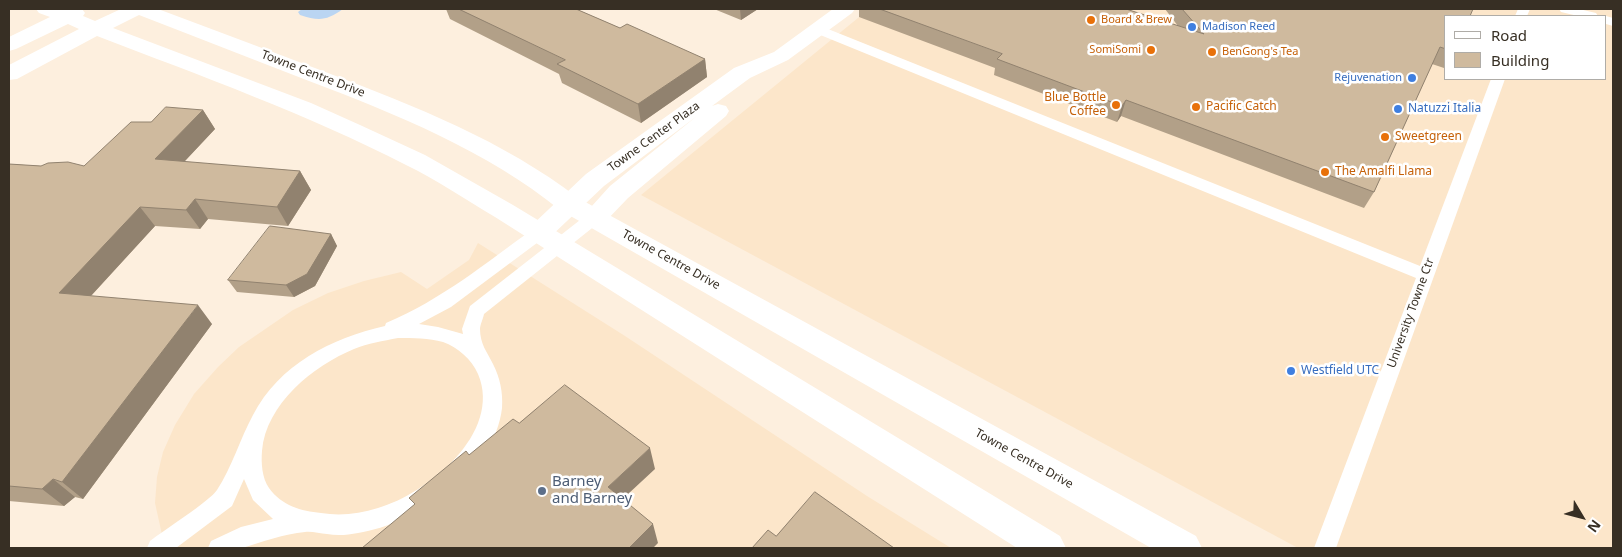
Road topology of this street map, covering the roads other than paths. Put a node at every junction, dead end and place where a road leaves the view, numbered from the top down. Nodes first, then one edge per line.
1 (46, 9) edge
2 (136, 9) edge
3 (141, 9) edge
4 (845, 9) edge
5 (1565, 9) edge
6 (1588, 15) edge
7 (82, 18) edge
8 (818, 29) junction
9 (9, 45) edge
10 (9, 74) edge
11 (1498, 80) edge
12 (582, 210) junction
13 (549, 240) junction
14 (1426, 275) junction
15 (375, 335) junction
16 (475, 352) junction
17 (259, 422) junction
18 (304, 522) junction
19 (158, 548) edge
20 (219, 548) edge
21 (1048, 548) edge
22 (1184, 548) edge
23 (1325, 548) edge

1 - 7 main road
2 - 7 main road
3 - 12 main road, Towne Centre Drive
4 - 8 main road, Towne Center Plaza
5 - 6 lane
7 - 9 main road
7 - 10 main road
7 - 13 main road
8 - 12 main road, Towne Center Plaza
8 - 14 lane
11 - 14 lane, University Towne Ctr
12 - 13 main road, Towne Center Plaza
12 - 22 main road, Towne Centre Drive
13 - 15 lane
13 - 16 lane
13 - 21 main road
14 - 23 lane, University Towne Ctr
15 - 16 lane
15 - 17 lane
16 - 18 lane
17 - 18 lane
17 - 19 lane
18 - 20 lane

